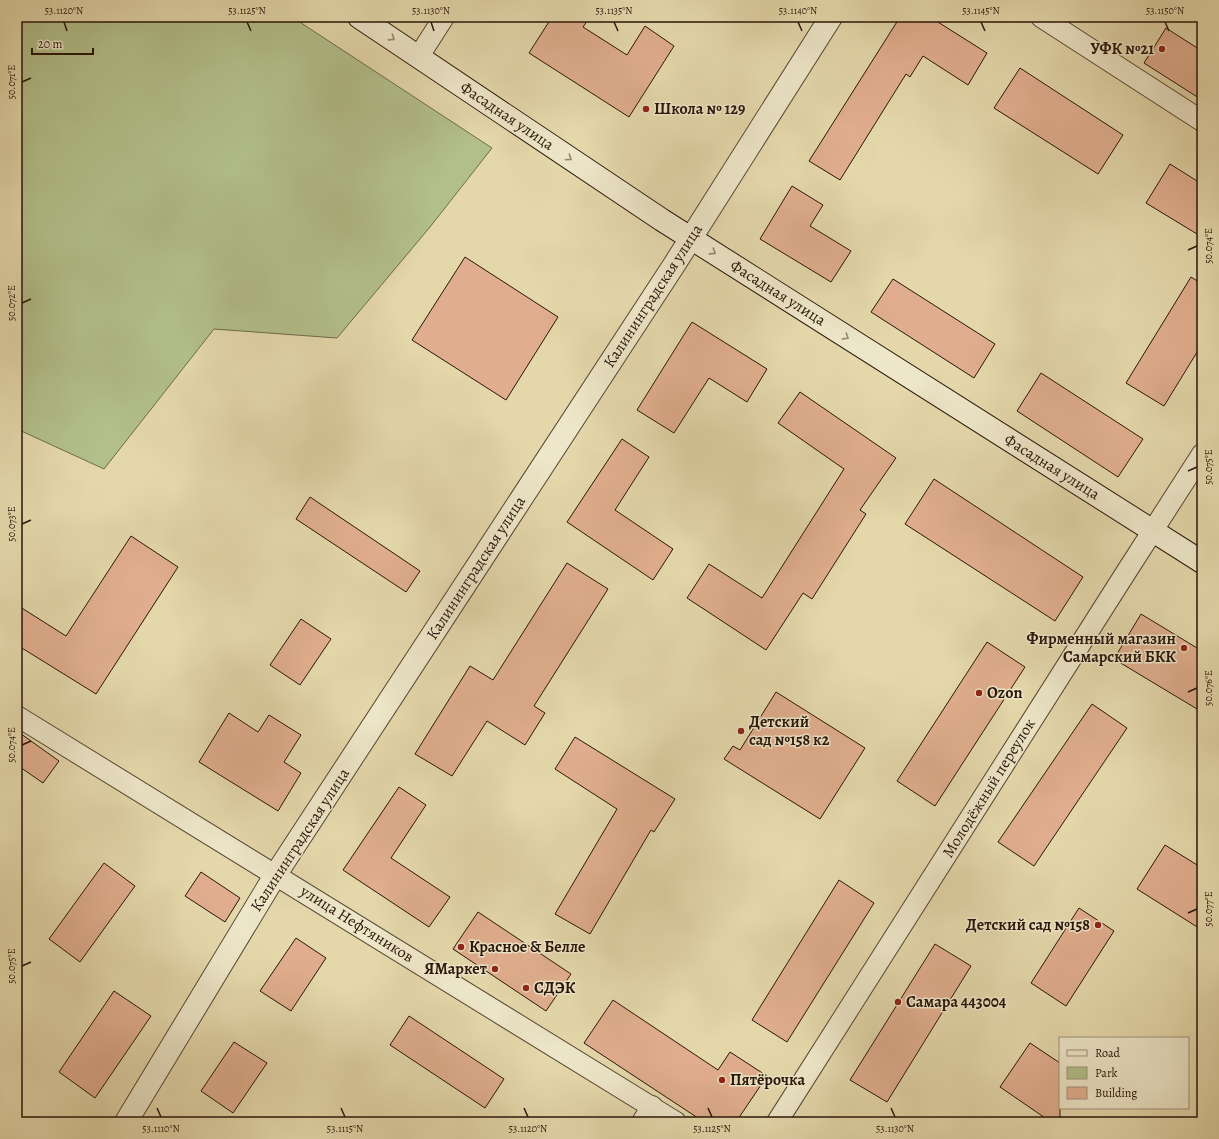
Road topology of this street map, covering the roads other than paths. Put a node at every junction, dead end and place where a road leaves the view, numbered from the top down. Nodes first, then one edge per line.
1 (359, 17) edge
2 (444, 17) edge
3 (831, 17) edge
4 (1041, 17) edge
5 (420, 56) junction
6 (1202, 121) edge
7 (691, 238) junction
8 (1202, 454) edge
9 (1152, 530) junction
10 (1202, 562) edge
11 (17, 716) edge
12 (276, 874) junction
13 (647, 1114) edge
14 (126, 1122) edge
15 (676, 1122) edge
16 (777, 1122) edge

1 -> 5 street, Фасадная улица
2 - 5 street
3 - 7 street, Калининградская улица
4 - 6 street
5 -> 7 street, Фасадная улица
7 -> 9 street, Фасадная улица
7 - 12 street, Калининградская улица
8 - 9 street, Молодёжный переулок
9 - 10 street, Фасадная улица
9 - 16 street, Молодёжный переулок
11 - 12 street, улица Нефтяников
12 - 13 street, улица Нефтяников
12 - 14 street, Калининградская улица
13 - 15 street, улица Нефтяников

